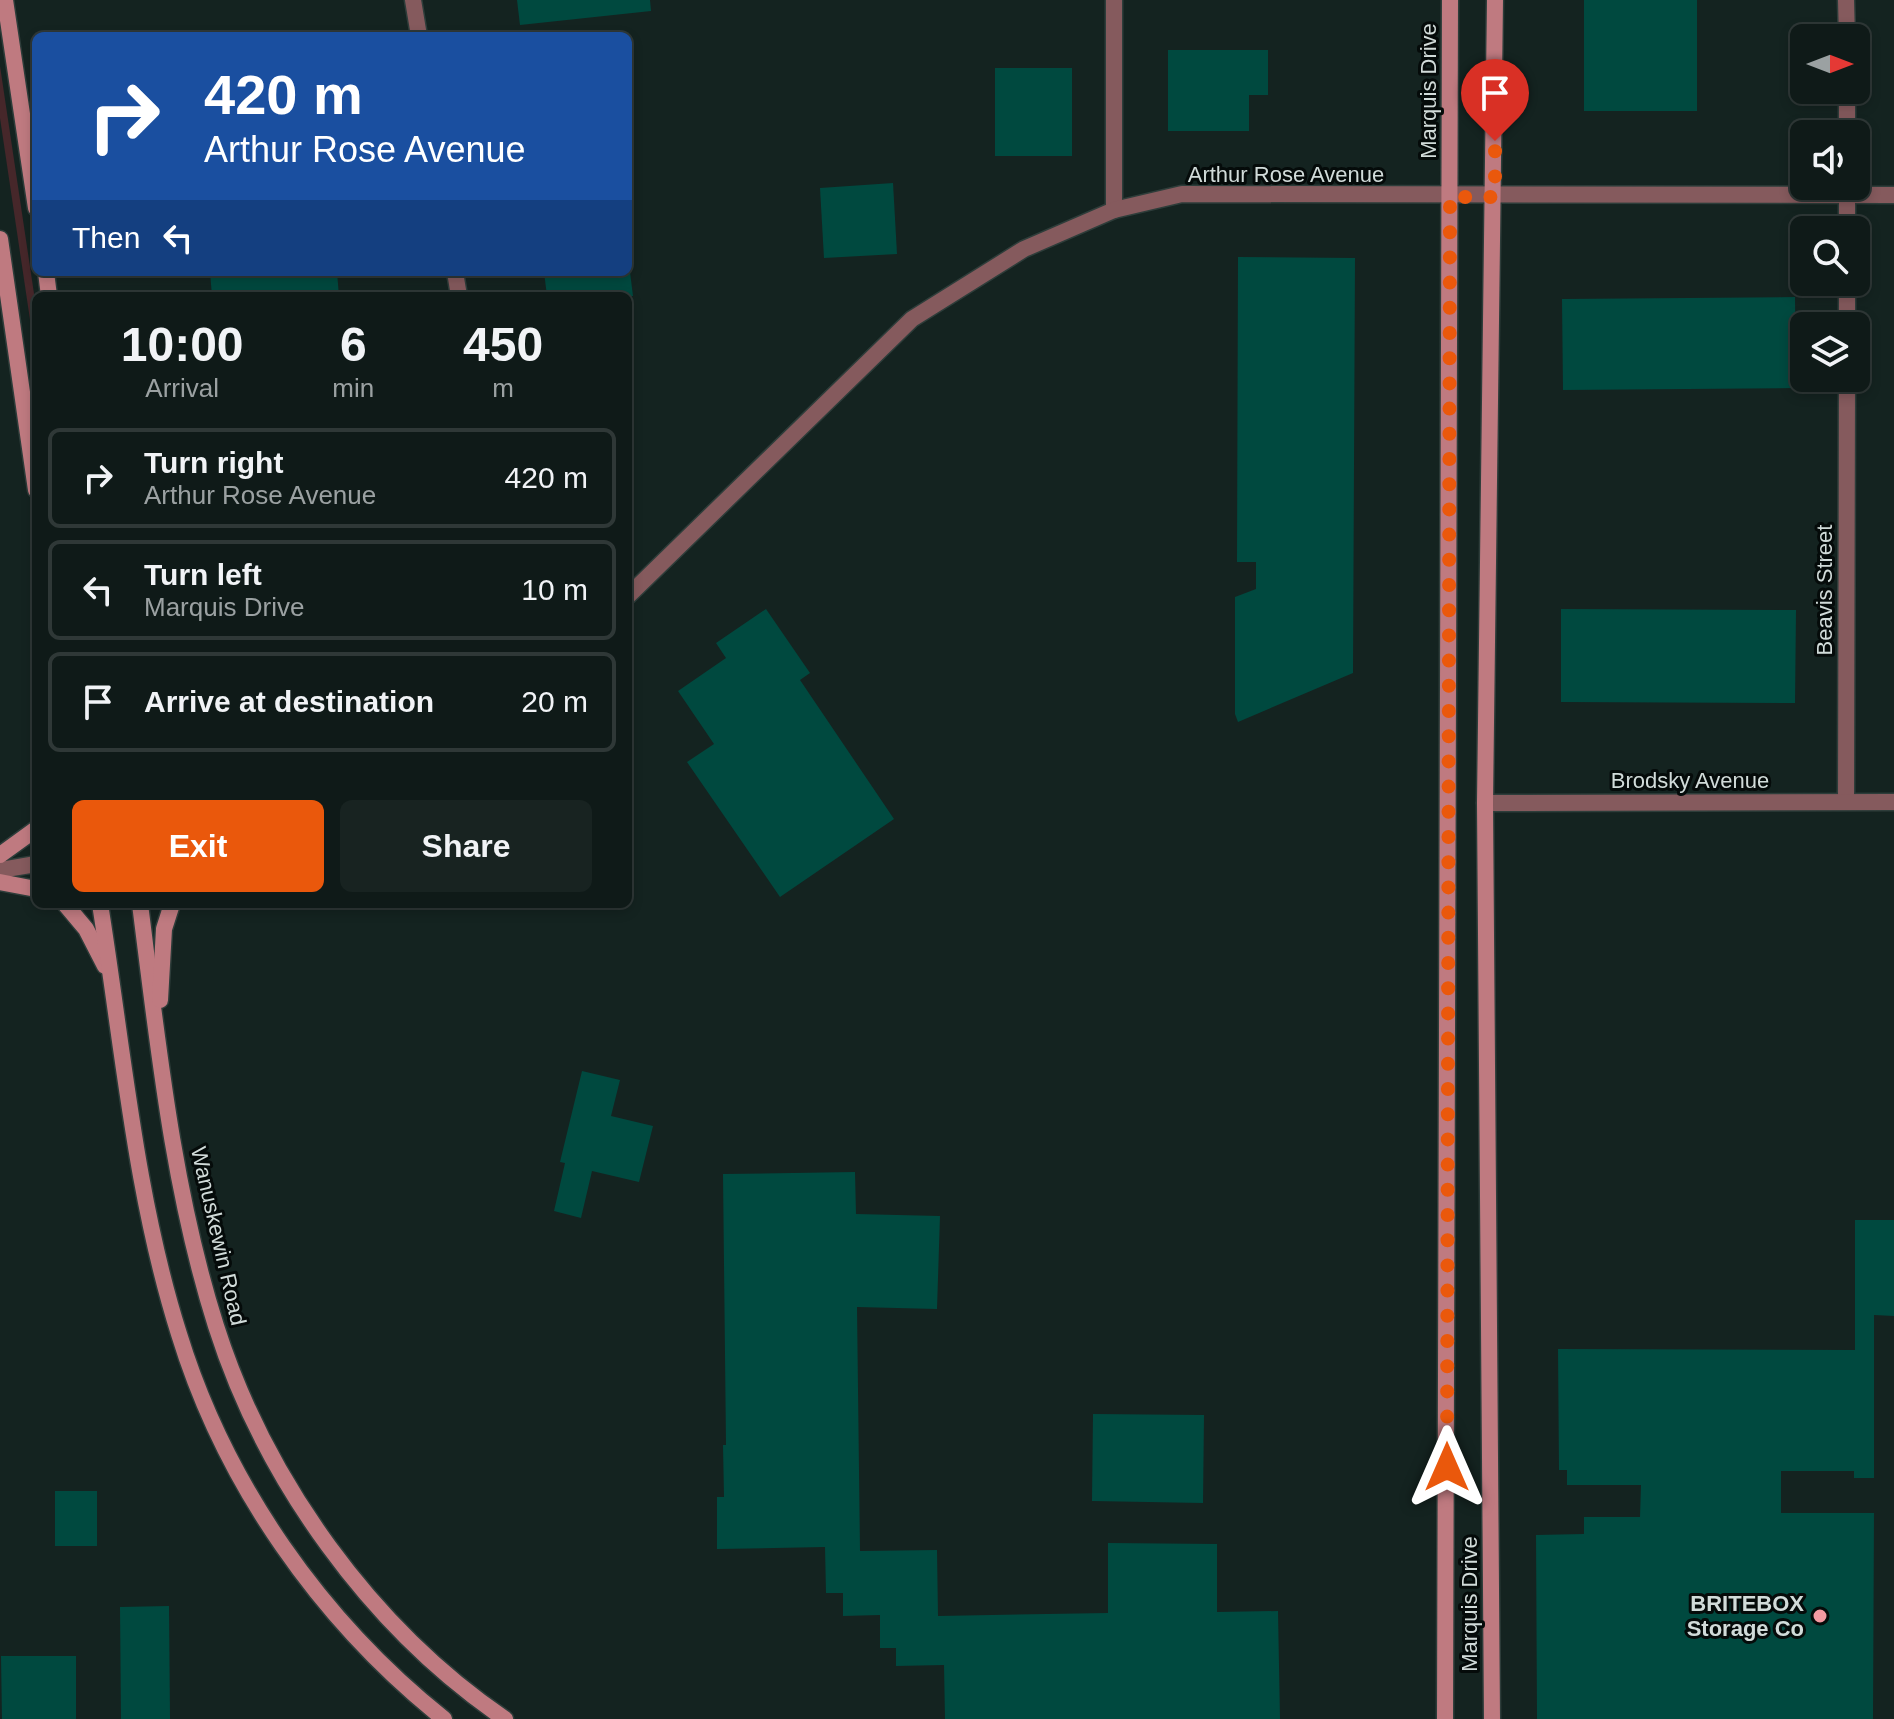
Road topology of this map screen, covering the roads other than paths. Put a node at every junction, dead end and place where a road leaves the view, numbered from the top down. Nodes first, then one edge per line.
1 (5, 0) edge
2 (413, 0) edge
3 (1114, 0) edge
4 (1450, 0) edge
5 (1495, 0) edge
6 (1846, 0) edge
7 (1847, 24) edge
8 (418, 32) edge
9 (32, 181) edge
10 (1790, 192) edge
11 (1870, 193) edge
12 (1894, 195) edge
13 (1450, 197) junction
14 (1495, 197) junction
15 (1114, 210) junction
16 (0, 239) edge
17 (1847, 392) edge
18 (32, 462) edge
19 (632, 592) edge
20 (1846, 801) junction
21 (1894, 802) edge
22 (1485, 803) junction
23 (32, 832) edge
24 (0, 855) edge
25 (32, 865) edge
26 (0, 870) edge
27 (0, 882) edge
28 (32, 888) edge
29 (68, 908) edge
30 (101, 908) edge
31 (141, 908) edge
32 (171, 908) edge
33 (112, 978) junction
34 (159, 1054) junction
35 (1446, 1689) junction
36 (444, 1719) edge
37 (505, 1719) edge
38 (1438, 1719) edge
39 (1445, 1719) edge
40 (1492, 1719) edge

1 - 9 main road
2 - 8 street
3 - 15 street
4 - 13 main road, Marquis Drive
5 - 14 main road, Marquis Drive
6 - 7 street
10 - 14 street, Arthur Rose Avenue
11 - 12 street, Arthur Rose Avenue
13 - 14 street, Arthur Rose Avenue
13 - 15 street, Arthur Rose Avenue
13 - 35 main road, Marquis Drive
14 - 22 main road, Marquis Drive
15 - 19 street, Arthur Rose Avenue
16 - 18 main road
17 - 20 street, Beavis Street
20 - 21 street, Brodsky Avenue
20 - 22 street, Brodsky Avenue
22 - 40 main road, Marquis Drive
23 - 24 main road
25 - 26 street
27 - 28 main road
29 - 33 main road
30 - 33 main road
31 - 34 main road, Wanuskewin Road
32 - 34 main road
33 - 36 main road
34 - 37 main road, Wanuskewin Road
35 - 38 main road
35 - 39 main road, Marquis Drive

